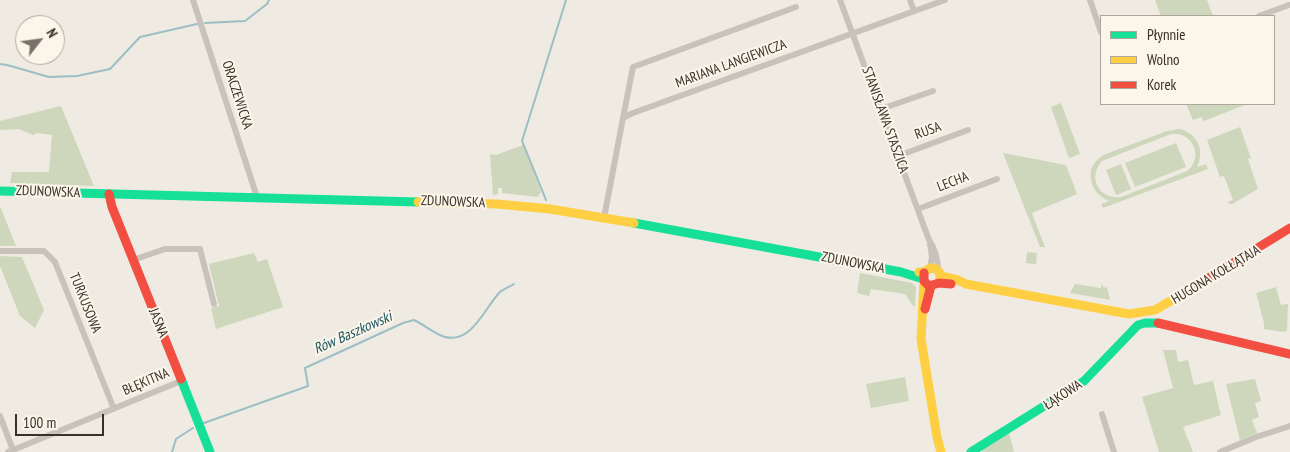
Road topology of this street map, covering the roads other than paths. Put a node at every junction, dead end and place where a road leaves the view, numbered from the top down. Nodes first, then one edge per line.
1 (193, 0) edge
2 (840, 0) edge
3 (910, 0) edge
4 (945, 0) edge
5 (1090, 0) edge
6 (1287, 0) edge
7 (1290, 5) edge
8 (796, 7) dead end
9 (914, 11) junction
10 (1262, 15) edge
11 (1100, 29) edge
12 (852, 33) junction
13 (933, 91) dead end
14 (881, 110) junction
15 (623, 118) junction
16 (968, 130) dead end
17 (898, 156) junction
18 (997, 179) dead end
19 (0, 190) edge
20 (109, 194) junction
21 (257, 198) junction
22 (918, 209) junction
23 (604, 218) junction
24 (1290, 228) edge
25 (0, 251) edge
26 (134, 260) junction
27 (931, 277) junction
28 (214, 304) dead end
29 (1139, 314) joint
30 (1290, 354) edge
31 (181, 381) junction
32 (114, 409) junction
33 (1102, 414) dead end
34 (0, 416) edge
35 (1290, 426) edge
36 (937, 437) junction
37 (11, 451) edge
38 (210, 452) edge
39 (936, 452) edge
40 (941, 452) edge
41 (973, 452) edge
42 (1114, 452) edge
43 (1220, 452) edge

1 - 21 street, ORACZEWICKA
2 - 12 street, STANISŁAWA STASZICA
3 - 9 street
4 - 9 street, MARIANA LANGIEWICZA
5 - 11 street
6 - 7 street
7 - 10 street
8 - 15 street
9 - 12 street, MARIANA LANGIEWICZA
12 - 14 street, STANISŁAWA STASZICA
12 - 15 street, MARIANA LANGIEWICZA
13 - 14 street
14 - 17 street, STANISŁAWA STASZICA
15 - 23 street
16 - 17 street, RUSA
17 - 22 street, STANISŁAWA STASZICA
18 - 22 street, LECHA
19 - 20 main road, ZDUNOWSKA
20 - 21 main road, ZDUNOWSKA
20 - 26 main road, JASNA
21 - 23 main road, ZDUNOWSKA
22 - 27 street, STANISŁAWA STASZICA
23 - 27 main road, ZDUNOWSKA
24 - 29 main road, HUGONA KOŁŁĄTAJA
25 - 32 street, TURKUSOWA
26 - 28 street
26 - 31 main road, JASNA
27 - 29 main road, ZDUNOWSKA
27 - 36 main road, STANISŁAWA STASZICA
30 - 41 main road, ŁĄKOWA
31 - 32 street, BŁĘKITNA
31 - 38 main road, JASNA
32 - 37 street, BŁĘKITNA
33 - 42 street
34 - 37 street
35 - 43 street
36 - 39 main road, STANISŁAWA STASZICA
36 - 40 main road, STANISŁAWA STASZICA

